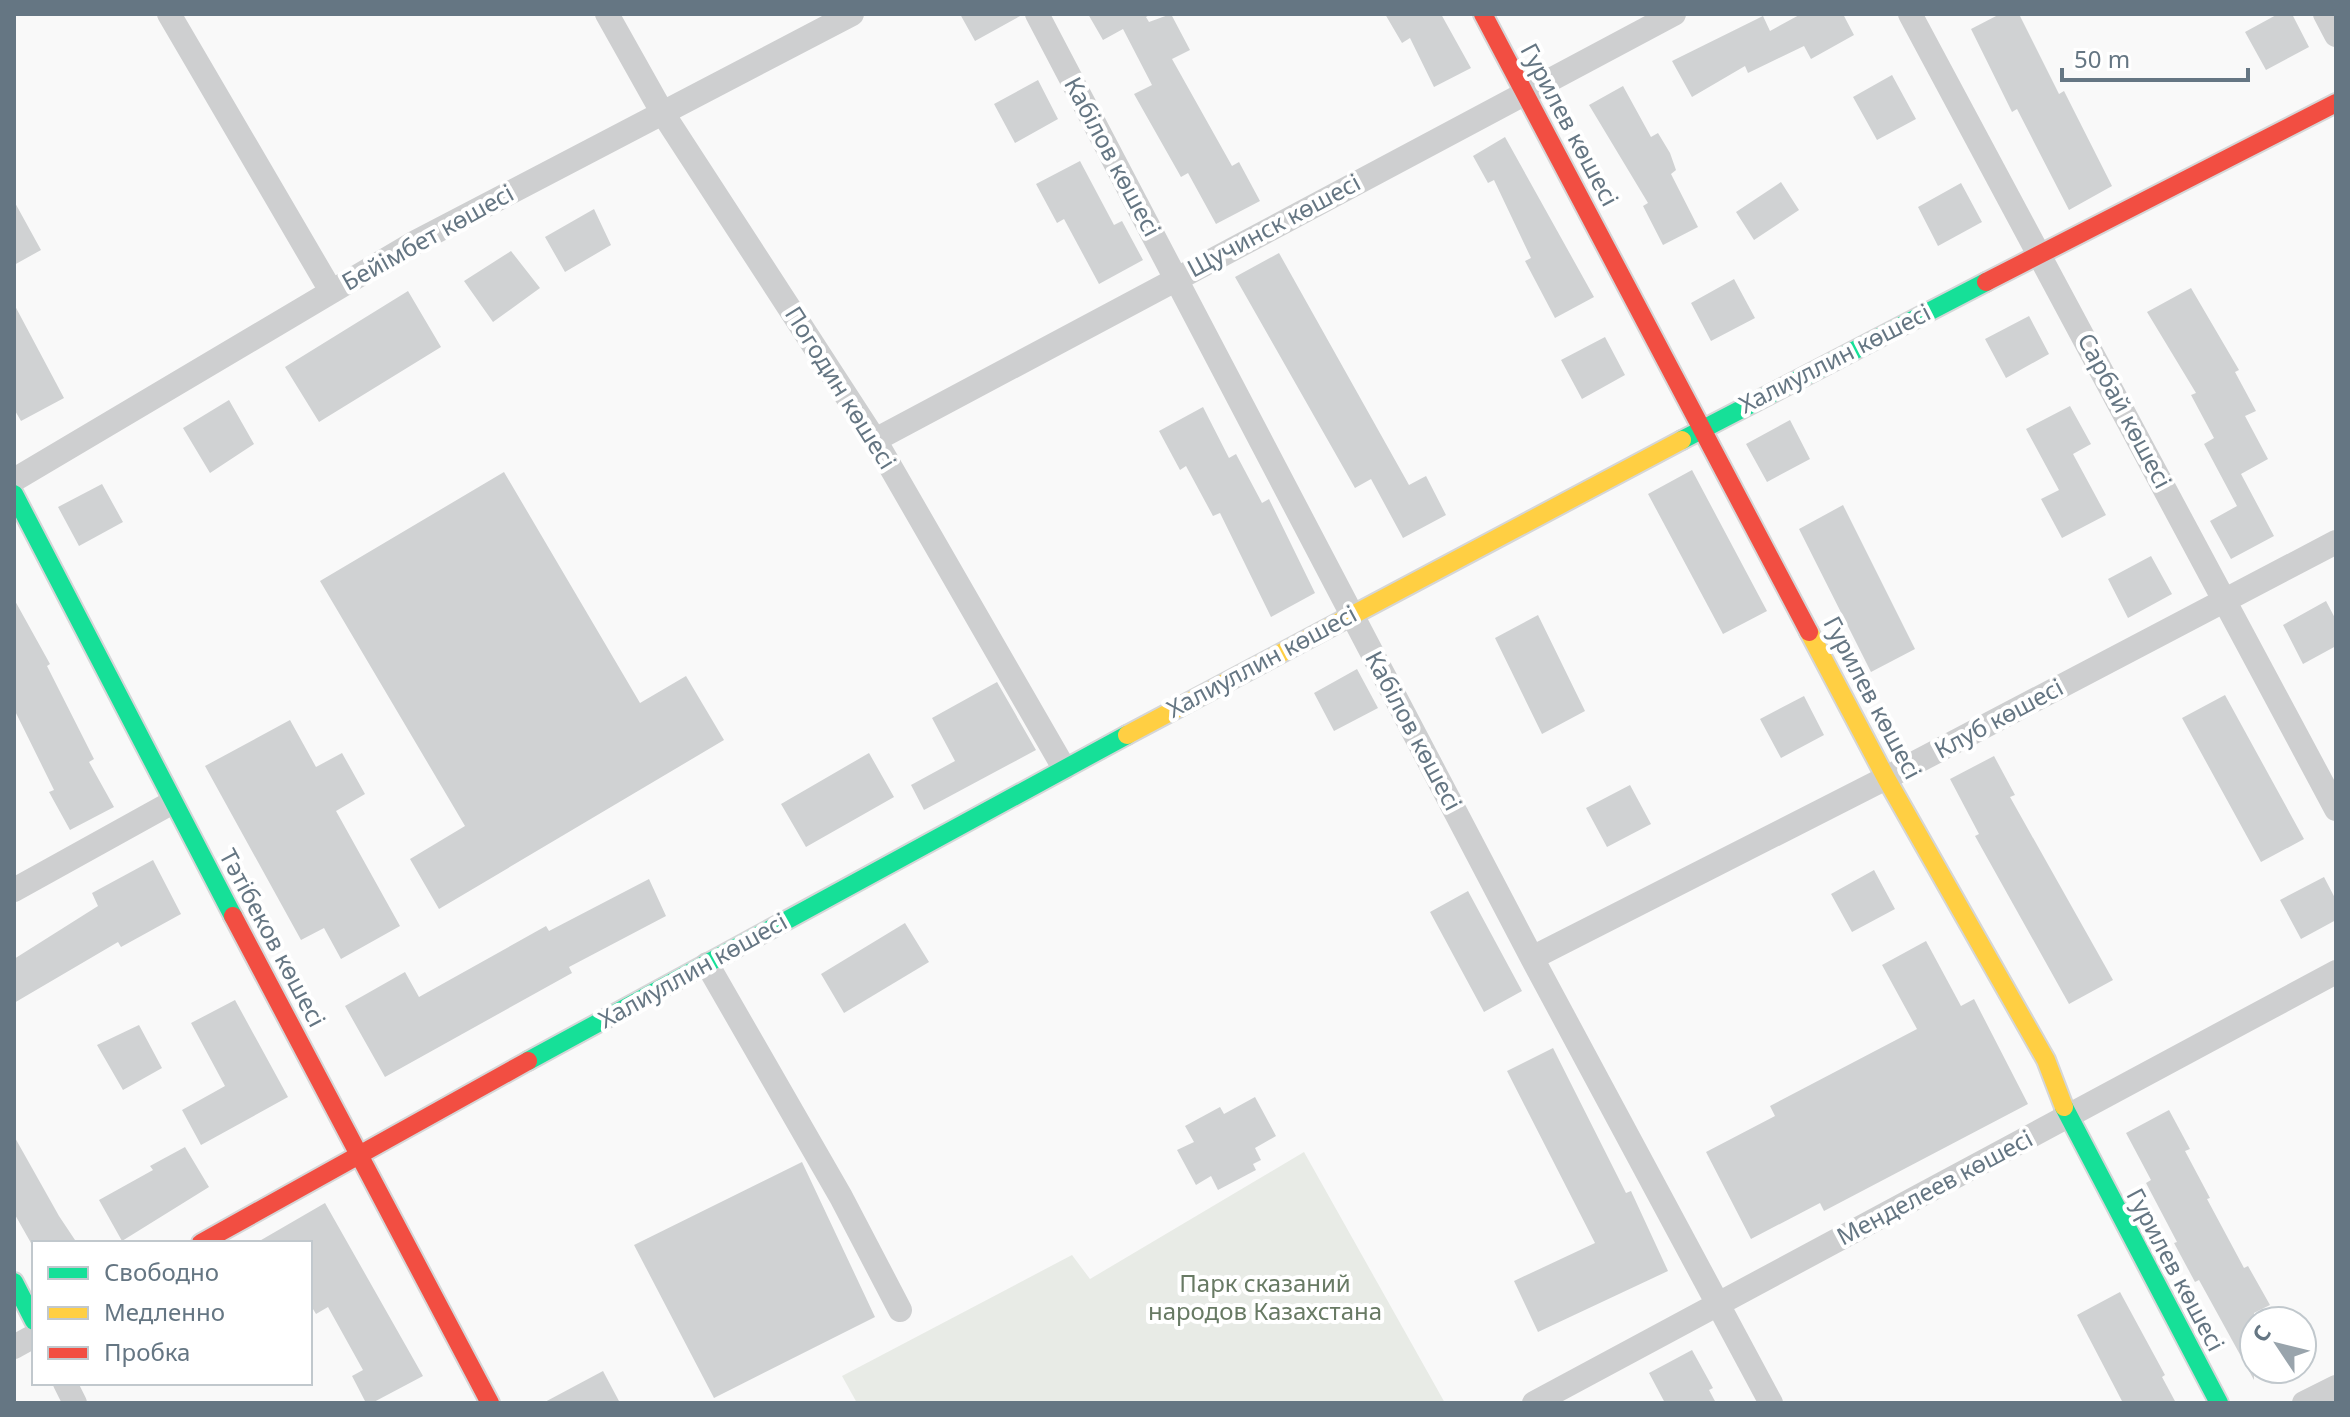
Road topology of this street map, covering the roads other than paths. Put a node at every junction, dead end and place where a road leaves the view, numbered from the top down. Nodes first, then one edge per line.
1 (169, 14) edge
2 (607, 14) edge
3 (1037, 14) edge
4 (1483, 14) edge
5 (1674, 14) edge
6 (1910, 14) edge
7 (2325, 14) edge
8 (837, 17) edge
9 (2336, 35) edge
10 (1526, 94) junction
11 (2336, 103) edge
12 (662, 112) junction
13 (2040, 253) junction
14 (1175, 278) junction
15 (331, 291) junction
16 (1702, 428) junction
17 (875, 440) junction
18 (14, 480) edge
19 (14, 494) edge
20 (2336, 542) edge
21 (2226, 600) junction
22 (1351, 614) junction
23 (1064, 768) junction
24 (1886, 778) junction
25 (171, 803) junction
26 (2336, 809) edge
27 (14, 890) edge
28 (1532, 958) junction
29 (707, 964) junction
30 (2336, 972) edge
31 (2068, 1119) junction
32 (361, 1153) junction
33 (205, 1241) edge
34 (14, 1282) edge
35 (1717, 1303) junction
36 (900, 1310) dead end
37 (32, 1317) edge
38 (32, 1337) edge
39 (14, 1347) edge
40 (66, 1385) edge
41 (2336, 1387) edge
42 (488, 1400) edge
43 (75, 1403) edge
44 (1534, 1403) edge
45 (1771, 1403) edge
46 (2219, 1403) edge
47 (2304, 1403) edge

1 - 15 street
2 - 12 street, Погодин көшесі
3 - 14 street, Кабілов көшесі
4 - 10 street, Гурилев көшесі
5 - 10 street, Щучинск көшесі
6 - 13 street, Сарбай көшесі
7 - 9 street
8 - 12 street, Бейімбет көшесі
10 - 14 street, Щучинск көшесі
10 - 16 street, Гурилев көшесі
11 - 13 street, Халиуллин көшесі
12 - 15 street, Бейімбет көшесі
12 - 17 street, Погодин көшесі
13 - 16 street, Халиуллин көшесі
13 - 21 street, Сарбай көшесі
14 - 17 street, Щучинск көшесі
14 - 22 street, Кабілов көшесі
15 - 18 street, Бейімбет көшесі
16 - 22 street, Халиуллин көшесі
16 - 24 street, Гурилев көшесі
17 - 23 street, Погодин көшесі
19 - 25 street, Тәтібеков көшесі
20 - 21 street, Клуб көшесі
21 - 24 street, Клуб көшесі
21 - 26 street, Сарбай көшесі
22 - 23 street, Халиуллин көшесі
22 - 28 street, Кабілов көшесі
23 - 29 street, Халиуллин көшесі
24 - 28 street, Клуб көшесі
24 - 31 street, Гурилев көшесі
25 - 27 street
25 - 32 street, Тәтібеков көшесі
28 - 35 street, Кабілов көшесі
29 - 32 street, Халиуллин көшесі
29 - 36 street
30 - 31 street, Менделеев көшесі
31 - 35 street, Менделеев көшесі
31 - 46 street, Гурилев көшесі
32 - 33 street, Халиуллин көшесі
32 - 42 street, Тәтібеков көшесі
34 - 37 street
35 - 44 street, Менделеев көшесі
35 - 45 street, Кабілов көшесі
38 - 39 street
40 - 43 street
41 - 47 street

